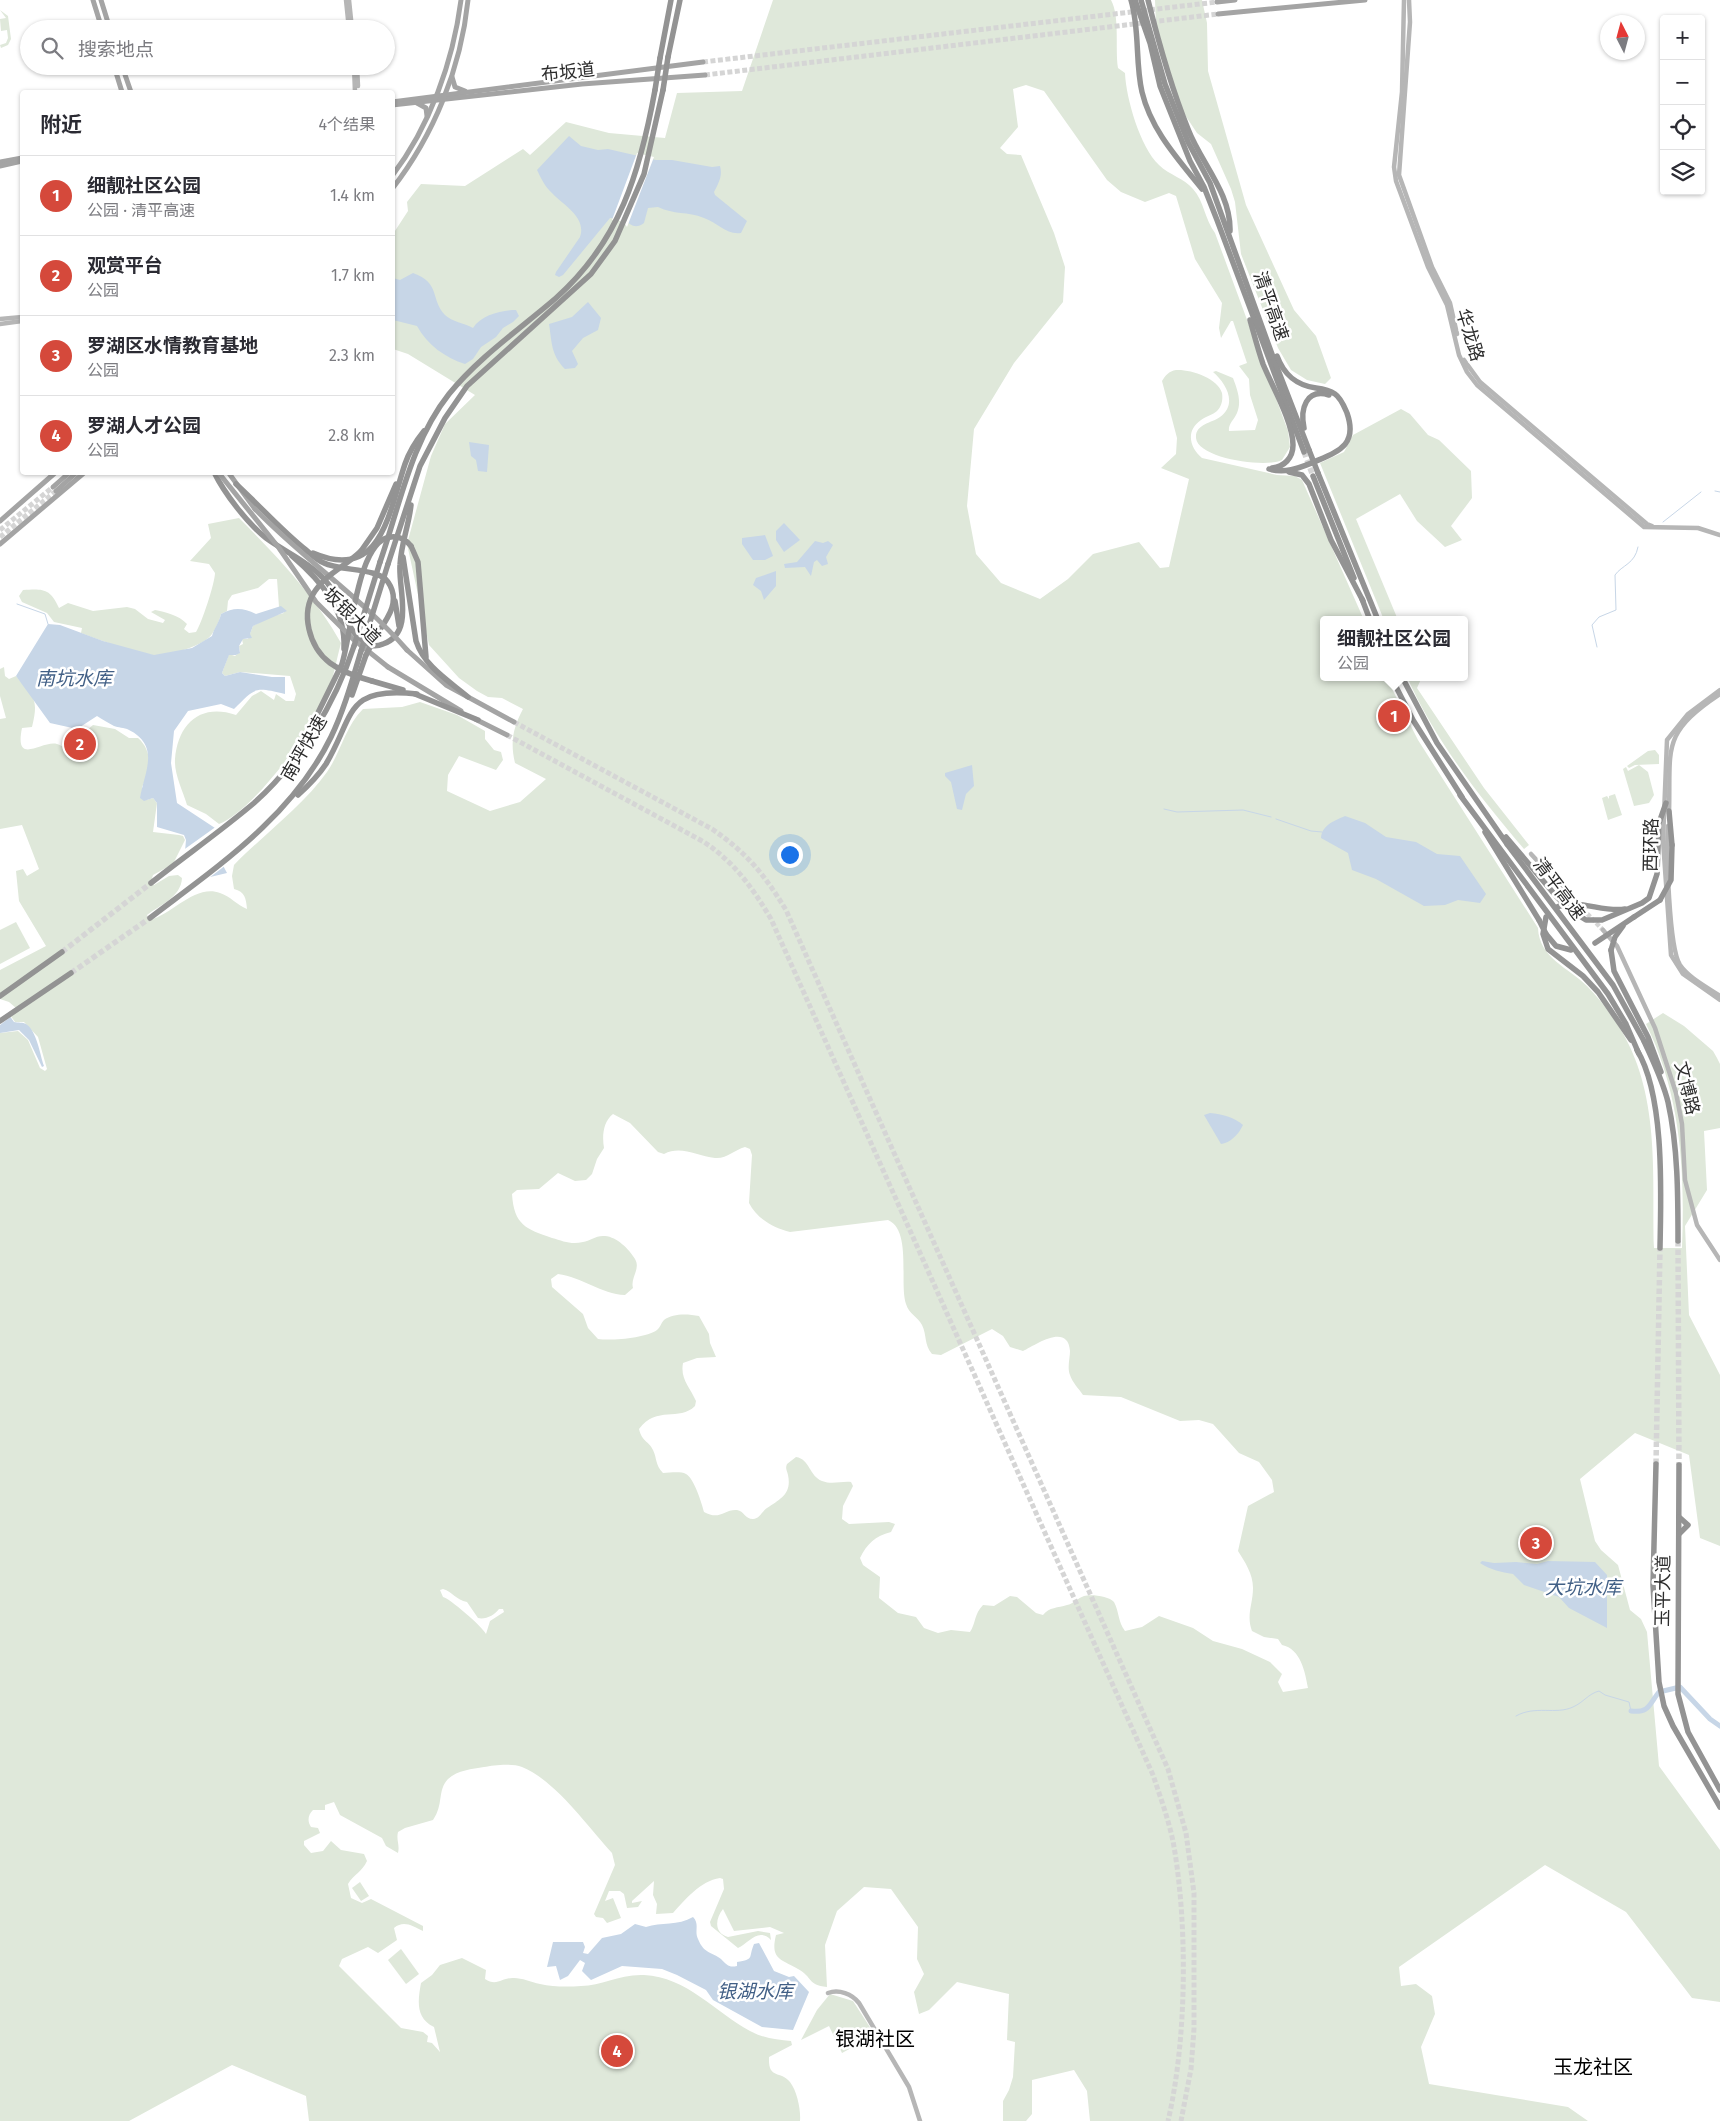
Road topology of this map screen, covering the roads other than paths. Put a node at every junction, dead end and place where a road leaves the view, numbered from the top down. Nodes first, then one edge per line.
1 (88, 0) edge
2 (93, 0) edge
3 (103, 0) edge
4 (347, 0) edge
5 (461, 0) edge
6 (468, 0) edge
7 (671, 0) edge
8 (681, 0) edge
9 (1131, 0) edge
10 (1135, 0) edge
11 (1141, 0) edge
12 (1148, 0) edge
13 (1236, 0) edge
14 (1365, 0) edge
15 (1407, 1) edge
16 (1216, 2) dead end
17 (97, 13) junction
18 (1218, 14) tunnel mouth
19 (99, 20) edge
20 (107, 20) edge
21 (350, 20) edge
22 (703, 62) tunnel mouth
23 (453, 72) junction
24 (117, 75) edge
25 (125, 75) edge
26 (356, 75) edge
27 (705, 75) tunnel mouth
28 (121, 90) edge
29 (130, 90) edge
30 (357, 90) edge
31 (470, 92) junction
32 (444, 98) junction
33 (436, 99) junction
34 (416, 102) junction
35 (395, 103) edge
36 (395, 103) edge
37 (427, 118) junction
38 (20, 159) edge
39 (0, 164) edge
40 (395, 171) edge
41 (395, 185) edge
42 (1207, 196) junction
43 (1230, 236) junction
44 (1236, 270) junction
45 (1260, 316) junction
46 (20, 317) edge
47 (0, 319) edge
48 (20, 321) edge
49 (0, 324) edge
50 (429, 423) junction
51 (1307, 451) junction
52 (405, 464) junction
53 (1269, 469) junction
54 (1277, 471) junction
55 (1316, 474) junction
56 (53, 475) edge
57 (67, 475) edge
58 (73, 475) edge
59 (81, 475) edge
60 (216, 475) edge
61 (220, 475) edge
62 (230, 475) edge
63 (236, 484) junction
64 (412, 490) junction
65 (0, 521) edge
66 (1720, 533) edge
67 (0, 544) edge
68 (403, 546) junction
69 (286, 549) junction
70 (307, 551) junction
71 (394, 596) junction
72 (1363, 600) junction
73 (1369, 616) edge
74 (1376, 616) edge
75 (399, 631) junction
76 (363, 653) junction
77 (429, 663) junction
78 (341, 667) junction
79 (1393, 681) edge
80 (1404, 681) edge
81 (1720, 692) edge
82 (417, 694) junction
83 (468, 697) junction
84 (478, 720) junction
85 (514, 722) tunnel mouth
86 (507, 735) tunnel mouth
87 (291, 762) junction
88 (1470, 793) junction
89 (1460, 795) junction
90 (1666, 803) junction
91 (283, 808) junction
92 (1669, 811) junction
93 (1531, 854) dead end
94 (151, 883) tunnel mouth
95 (1569, 895) tunnel mouth
96 (1557, 906) dead end
97 (1632, 907) junction
98 (1546, 917) dead end
99 (1634, 917) junction
100 (150, 918) tunnel mouth
101 (1603, 930) tunnel mouth
102 (1588, 947) dead end
103 (1570, 950) dead end
104 (62, 952) tunnel mouth
105 (71, 973) tunnel mouth
106 (0, 996) edge
107 (1720, 996) edge
108 (1720, 1000) edge
109 (0, 1020) edge
110 (1639, 1054) junction
111 (1668, 1101) junction
112 (1678, 1241) tunnel mouth
113 (1660, 1248) tunnel mouth
114 (1720, 1260) edge
115 (1656, 1464) tunnel mouth
116 (1679, 1465) tunnel mouth
117 (1680, 1517) junction
118 (1679, 1534) junction
119 (1720, 1790) edge
120 (1720, 1807) edge
121 (828, 1993) dead end
122 (920, 2121) edge

1 - 17 main road
2 - 17 main road
3 - 20 main road
4 - 21 street
5 - 33 main road
6 - 23 main road
7 - 50 highway, bridge
8 - 64 highway, bridge
9 - 42 highway
10 - 42 highway, 清平高速
11 - 43 highway, 清平高速
12 - 43 highway
13 - 16 main road
14 - 18 main road
15 - 66 street, 华龙路
15 - 66 street, 华龙路
17 - 19 main road
22 - 31 main road, 布坂道
23 - 31 main road
23 - 32 main road
24 - 28 main road
25 - 29 main road
26 - 30 street
27 - 32 main road, 布坂道
31 - 32 main road, 布坂道
32 - 33 main road, 布坂道
32 - 41 main road
33 - 34 main road
33 - 35 main road
33 - 37 main road
34 - 36 main road
34 - 37 main road
37 - 40 main road
38 - 39 main road
42 - 44 highway, 清平高速
43 - 45 highway, 清平高速
44 - 51 highway, 清平高速
44 - 53 highway
45 - 51 highway, 清平高速
45 - 54 highway
46 - 47 street
48 - 49 street
50 - 52 highway
50 - 87 highway, 南坪快速, bridge
51 - 53 highway
51 - 55 highway, 清平高速, bridge
52 - 70 highway
52 - 82 highway, bridge
53 - 54 highway
54 - 72 highway
55 - 72 highway, 清平高速
55 - 74 highway, 清平高速
56 - 65 main road
57 - 58 main road
59 - 67 main road
60 - 69 highway
61 - 84 main road, 坂银大道, bridge
62 - 63 main road, 坂银大道
63 - 70 highway
63 - 83 main road, 坂银大道, bridge
64 - 68 highway
64 - 76 highway, bridge
68 - 75 highway
68 - 77 highway
69 - 75 highway
69 - 78 highway
70 - 71 highway
71 - 75 highway
71 - 76 highway, bridge
72 - 73 highway, 清平高速
76 - 91 highway, 南坪快速
77 - 78 highway, bridge
77 - 83 highway
78 - 87 highway
79 - 89 highway, 清平高速
80 - 88 highway, 清平高速
81 - 90 street, 西环路
81 - 92 street, 西环路
82 - 84 highway
82 - 91 highway
83 - 85 main road, 坂银大道
84 - 86 main road, 坂银大道
87 - 94 highway, 南坪快速
88 - 97 highway, bridge
88 - 111 highway, 清平高速, bridge
89 - 103 highway, bridge
89 - 110 highway, 清平高速, bridge
90 - 97 highway
90 - 108 street, 西环路
91 - 100 highway, 南坪快速
92 - 99 highway, bridge
92 - 107 street, 西环路
93 - 95 street
96 - 97 highway
98 - 110 highway
99 - 102 highway, bridge
99 - 111 highway, bridge
101 - 114 street, 文博路
104 - 106 highway
105 - 109 highway
110 - 113 highway, 清平高速
111 - 112 highway, 清平高速
115 - 120 highway, 玉平大道
116 - 117 highway
117 - 118 highway, 玉平大道
117 - 118 highway
118 - 119 highway, 玉平大道
121 - 122 street

